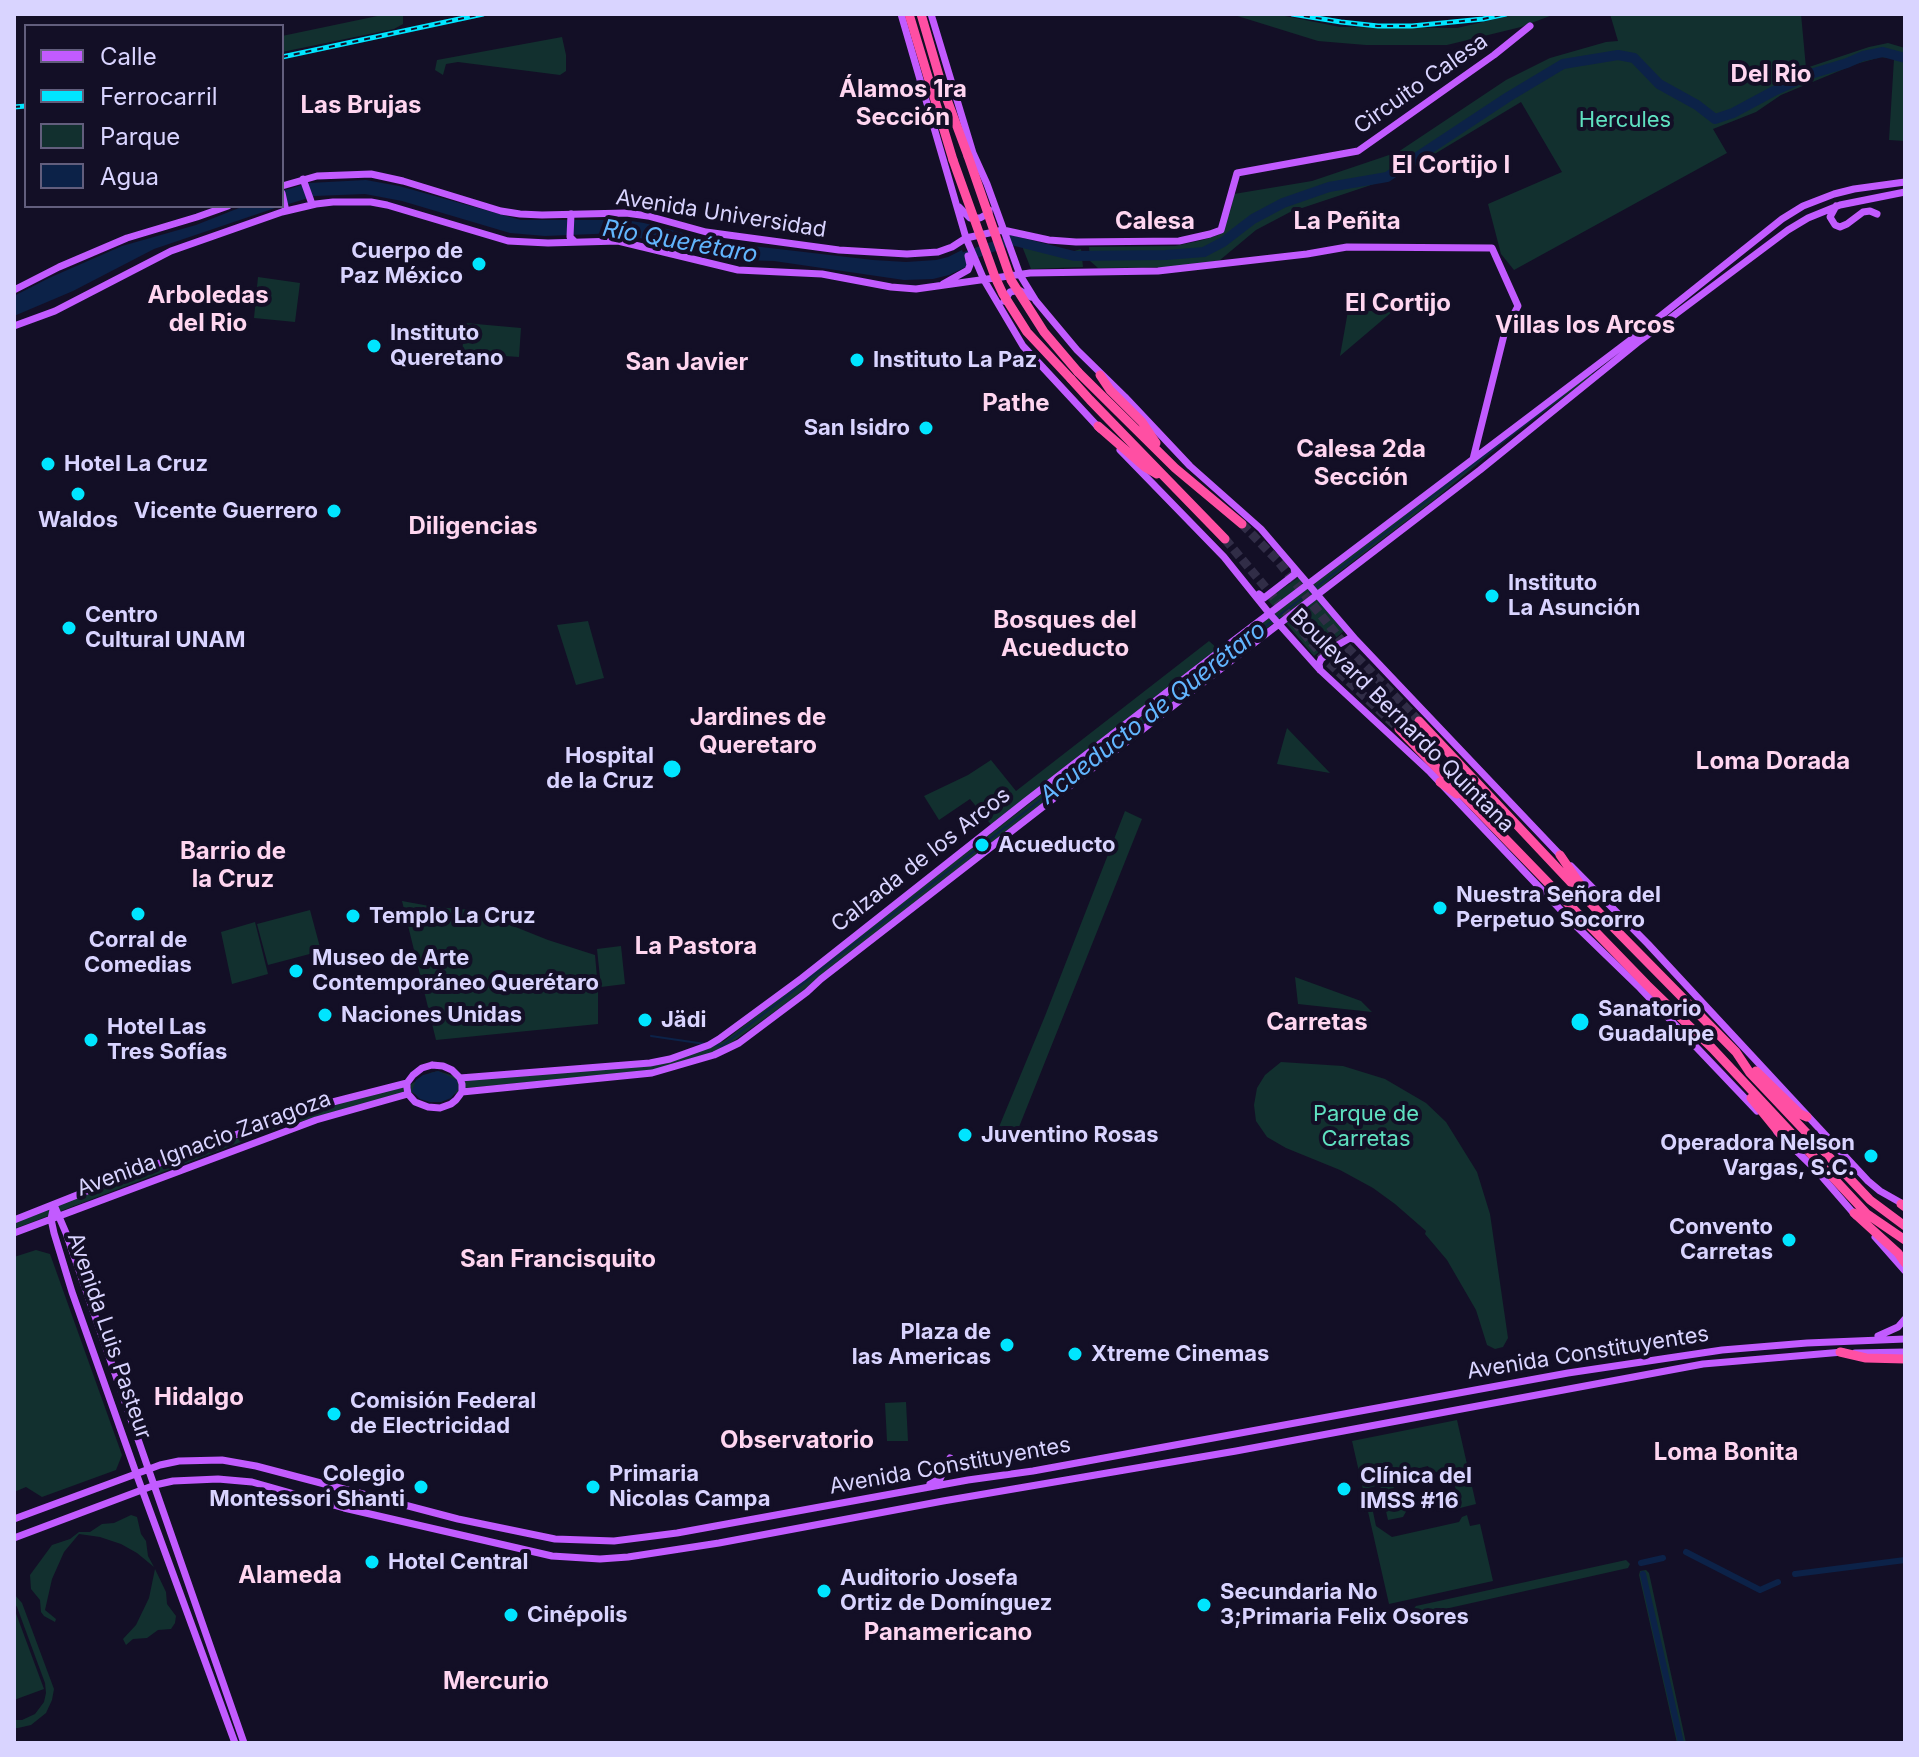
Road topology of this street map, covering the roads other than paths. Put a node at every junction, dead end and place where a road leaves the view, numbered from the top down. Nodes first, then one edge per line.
1 (905, 14) edge
2 (921, 14) edge
3 (931, 14) edge
4 (1530, 26) dead end
5 (911, 46) joint
6 (304, 181) junction
7 (1905, 182) edge
8 (987, 184) junction
9 (284, 186) edge
10 (1905, 192) edge
11 (284, 201) edge
12 (311, 202) junction
13 (955, 202) junction
14 (1836, 206) junction
15 (222, 208) edge
16 (286, 209) junction
17 (1877, 214) dead end
18 (571, 218) junction
19 (1003, 230) junction
20 (573, 239) junction
21 (962, 240) junction
22 (1020, 275) junction
23 (984, 280) junction
24 (937, 286) junction
25 (14, 290) edge
26 (1036, 301) junction
27 (1009, 321) junction
28 (14, 326) edge
29 (1075, 375) junction
30 (1100, 375) junction
31 (1570, 390) junction
32 (1098, 426) junction
33 (1473, 459) junction
34 (1175, 468) junction
35 (1480, 470) junction
36 (1172, 484) junction
37 (1397, 517) junction
38 (1242, 524) tunnel mouth
39 (1406, 527) junction
40 (1225, 539) tunnel mouth
41 (1224, 557) junction
42 (1291, 563) junction
43 (1310, 584) junction
44 (1318, 595) junction
45 (1269, 613) junction
46 (1279, 624) junction
47 (1356, 640) junction
48 (1195, 670) junction
49 (1320, 670) junction
50 (1204, 682) junction
51 (1419, 721) tunnel mouth
52 (1127, 724) junction
53 (1399, 729) tunnel mouth
54 (1136, 736) junction
55 (1440, 782) junction
56 (1560, 855) junction
57 (1537, 871) junction
58 (1610, 924) junction
59 (798, 981) junction
60 (813, 985) junction
61 (1712, 1048) junction
62 (1736, 1052) junction
63 (1746, 1077) junction
64 (460, 1078) junction
65 (407, 1083) junction
66 (462, 1092) junction
67 (408, 1094) junction
68 (1807, 1117) junction
69 (1781, 1135) junction
70 (54, 1205) junction
71 (1904, 1205) edge
72 (1854, 1213) junction
73 (60, 1215) junction
74 (51, 1219) junction
75 (14, 1220) edge
76 (1905, 1226) edge
77 (14, 1233) edge
78 (1905, 1240) edge
79 (1905, 1263) edge
80 (1905, 1271) edge
81 (1905, 1319) edge
82 (1905, 1339) edge
83 (1857, 1340) junction
84 (1840, 1352) junction
85 (1905, 1352) edge
86 (1905, 1359) edge
87 (113, 1364) junction
88 (100, 1368) junction
89 (950, 1458) dead end
90 (149, 1468) junction
91 (136, 1473) junction
92 (155, 1485) junction
93 (143, 1489) junction
94 (918, 1490) junction
95 (14, 1519) edge
96 (14, 1538) edge
97 (235, 1743) edge
98 (244, 1743) edge

1 - 5 highway
1 - 29 highway, bridge
2 - 29 highway, bridge
3 - 8 main road, Boulevard Bernardo Quintana
4 - 19 main road, Circuito Calesa
5 - 13 main road, Boulevard Bernardo Quintana
6 - 9 main road, Avenida Universidad
6 - 12 main road
6 - 18 main road, Avenida Universidad
7 - 31 main road, Calzada de los Arcos
8 - 13 main road
8 - 19 main road, Boulevard Bernardo Quintana
10 - 14 main road, Calzada de los Arcos
11 - 16 main road
12 - 16 main road, Avenida Universidad
12 - 20 main road, Avenida Universidad
13 - 21 main road, Boulevard Bernardo Quintana
14 - 17 main road
14 - 31 main road, Calzada de los Arcos
15 - 25 main road
16 - 28 main road, Avenida Universidad
18 - 20 main road
18 - 21 main road, Avenida Universidad
19 - 21 main road, Avenida Universidad
19 - 22 main road, Boulevard Bernardo Quintana
20 - 24 main road, Avenida Universidad
21 - 23 main road, Boulevard Bernardo Quintana
21 - 24 main road
22 - 23 main road, Avenida Universidad
22 - 26 main road, Boulevard Bernardo Quintana
22 - 33 main road, Avenida Universidad
23 - 24 main road, Avenida Universidad
23 - 27 main road, Boulevard Bernardo Quintana
26 - 27 main road
26 - 30 main road, Boulevard Bernardo Quintana
27 - 32 main road, Boulevard Bernardo Quintana
29 - 34 highway
29 - 36 highway
30 - 34 highway
30 - 42 main road, Boulevard Bernardo Quintana
31 - 33 main road, Calzada de los Arcos
31 - 35 main road, Calzada de los Arcos
32 - 36 highway
32 - 41 main road, Boulevard Bernardo Quintana
33 - 35 main road
33 - 37 main road, Calzada de los Arcos
34 - 38 highway
35 - 39 main road, Calzada de los Arcos
36 - 40 highway
37 - 39 main road
37 - 43 main road, Calzada de los Arcos
39 - 44 main road, Calzada de los Arcos
41 - 42 main road
41 - 45 main road, Boulevard Bernardo Quintana
42 - 43 main road, Boulevard Bernardo Quintana
43 - 44 main road, Boulevard Bernardo Quintana
43 - 45 main road, Calzada de los Arcos
44 - 46 main road, Calzada de los Arcos
44 - 47 main road, Boulevard Bernardo Quintana
45 - 46 main road, Boulevard Bernardo Quintana
45 - 48 main road, Calzada de los Arcos
46 - 49 main road, Boulevard Bernardo Quintana
46 - 50 main road, Calzada de los Arcos
47 - 49 main road
47 - 56 main road, Boulevard Bernardo Quintana
48 - 50 main road
48 - 52 main road, Calzada de los Arcos
49 - 55 main road, Boulevard Bernardo Quintana
50 - 54 main road, Calzada de los Arcos
51 - 58 highway, Boulevard Bernardo Quintana
52 - 54 main road
52 - 59 main road, Calzada de los Arcos
53 - 57 highway, Boulevard Bernardo Quintana
54 - 60 main road, Calzada de los Arcos
55 - 57 highway
55 - 69 main road, Boulevard Bernardo Quintana
56 - 58 highway
56 - 68 main road, Boulevard Bernardo Quintana
57 - 61 highway, Boulevard Bernardo Quintana
58 - 62 highway, Boulevard Bernardo Quintana
59 - 60 main road
59 - 64 main road, Calzada de los Arcos
60 - 66 main road, Calzada de los Arcos
61 - 63 highway, Boulevard Bernardo Quintana
61 - 69 highway
62 - 63 highway, Boulevard Bernardo Quintana
62 - 68 highway
63 - 76 highway, Boulevard Bernardo Quintana
63 - 78 highway, Boulevard Bernardo Quintana
64 - 65 main road
64 - 66 main road
65 - 67 main road
65 - 70 main road, Avenida Ignacio Zaragoza
66 - 67 main road
67 - 73 main road, Avenida Ignacio Zaragoza
68 - 71 main road, Boulevard Bernardo Quintana
69 - 72 main road, Boulevard Bernardo Quintana
70 - 73 main road, Avenida Luis Pasteur
70 - 74 main road, Avenida Luis Pasteur
70 - 75 main road, Avenida Ignacio Zaragoza
72 - 79 highway
72 - 80 main road, Boulevard Bernardo Quintana
73 - 74 main road, Avenida Ignacio Zaragoza
73 - 87 main road, Avenida Luis Pasteur
74 - 77 main road, Avenida Ignacio Zaragoza
74 - 88 main road, Avenida Luis Pasteur
81 - 83 main road
82 - 83 main road, Avenida Constituyentes
83 - 94 main road, Avenida Constituyentes
84 - 85 main road, Avenida Constituyentes
84 - 86 highway
84 - 92 main road, Avenida Constituyentes
87 - 88 main road
87 - 90 main road, Avenida Luis Pasteur
88 - 91 main road, Avenida Luis Pasteur
89 - 94 main road
90 - 91 main road, Avenida Constituyentes
90 - 92 main road, Avenida Luis Pasteur
90 - 94 main road, Avenida Constituyentes
91 - 93 main road, Avenida Luis Pasteur
91 - 95 main road, Avenida Constituyentes
92 - 93 main road, Avenida Constituyentes
92 - 98 main road, Avenida Luis Pasteur
93 - 96 main road, Avenida Constituyentes
93 - 97 main road, Avenida Luis Pasteur

